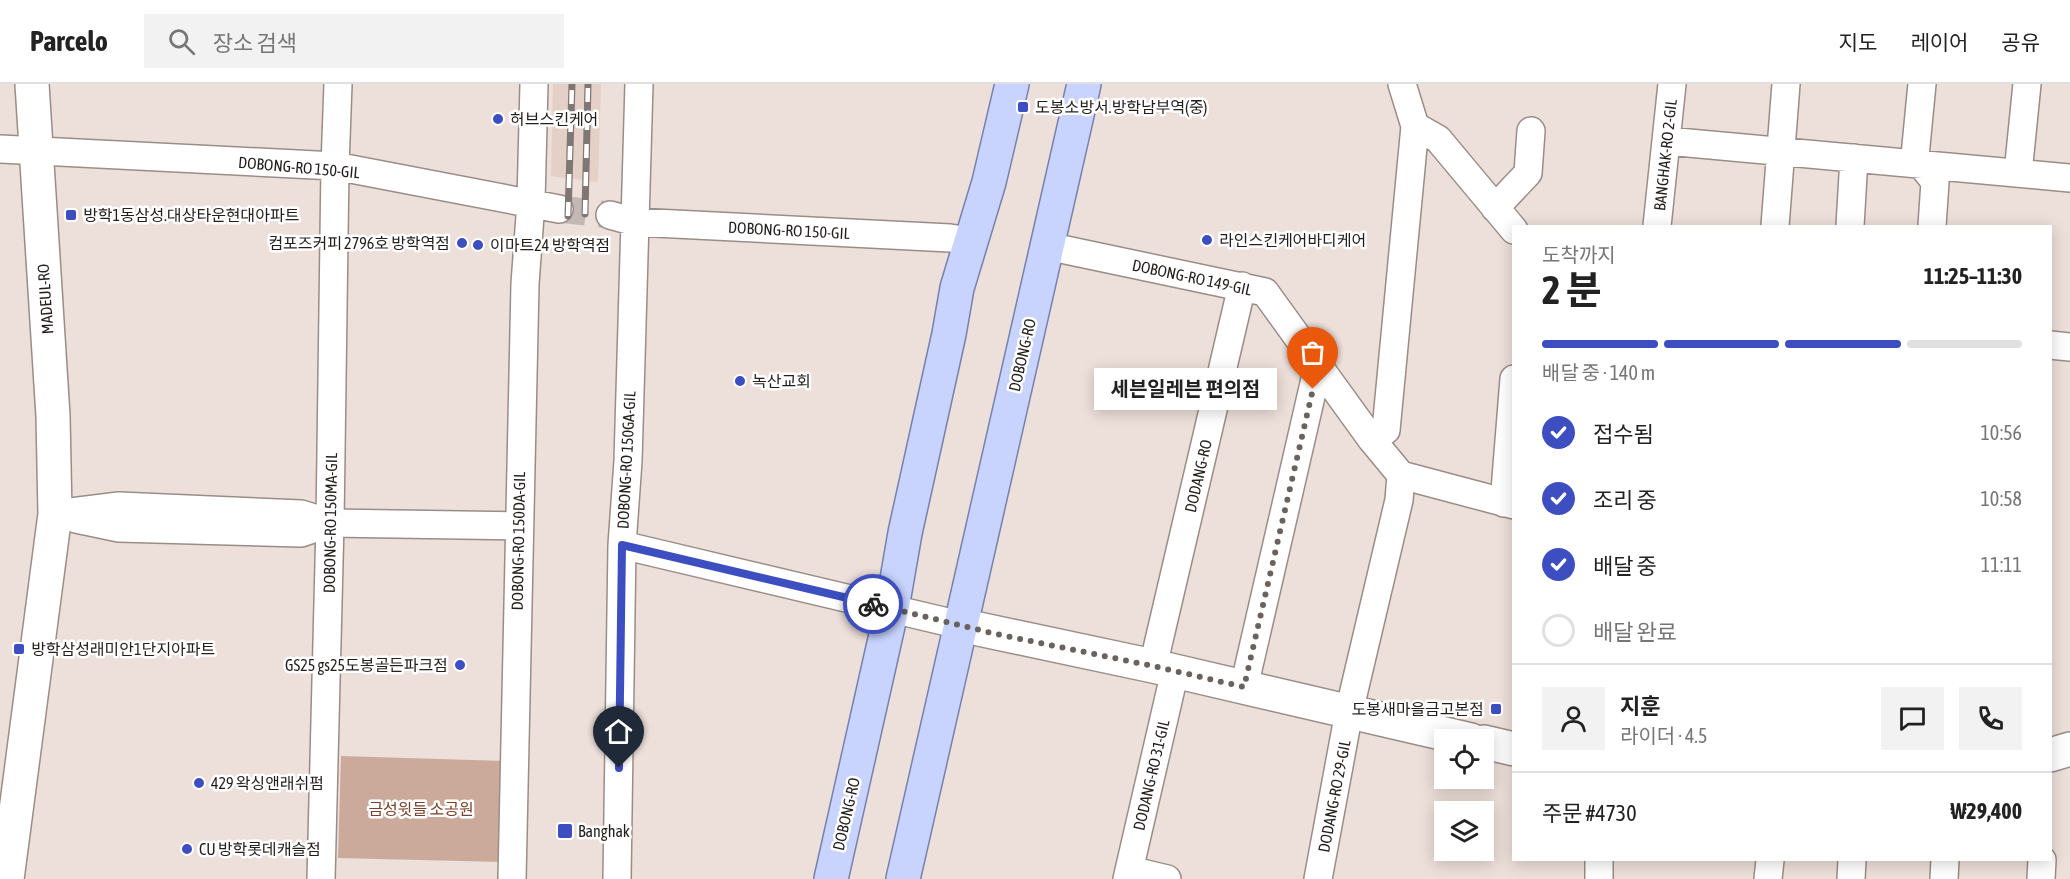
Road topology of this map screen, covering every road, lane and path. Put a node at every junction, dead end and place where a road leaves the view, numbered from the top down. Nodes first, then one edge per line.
1 (32, 84) edge
2 (338, 84) edge
3 (534, 84) edge
4 (639, 84) edge
5 (1012, 84) edge
6 (1084, 84) edge
7 (1402, 84) edge
8 (1672, 84) edge
9 (1786, 84) edge
10 (1922, 84) edge
11 (2027, 84) edge
12 (1415, 126) junction
13 (1531, 131) dead end
14 (1667, 141) junction
15 (0, 149) edge
16 (35, 151) junction
17 (1780, 152) junction
18 (1854, 158) junction
19 (1922, 165) junction
20 (335, 166) junction
21 (2018, 173) junction
22 (2070, 178) edge
23 (531, 202) junction
24 (1494, 208) junction
25 (559, 209) tunnel mouth
26 (610, 215) tunnel mouth
27 (635, 222) junction
28 (1657, 225) edge
29 (1775, 225) edge
30 (1850, 225) edge
31 (1932, 225) edge
32 (1512, 228) edge
33 (970, 241) junction
34 (1047, 246) junction
35 (1242, 286) junction
36 (2052, 345) edge
37 (2070, 347) edge
38 (1318, 366) junction
39 (1512, 429) edge
40 (1372, 440) junction
41 (1401, 475) junction
42 (1509, 504) edge
43 (55, 514) junction
44 (330, 523) junction
45 (518, 526) junction
46 (622, 545) junction
47 (892, 608) junction
48 (960, 625) junction
49 (1164, 668) junction
50 (1244, 687) junction
51 (1349, 712) junction
52 (1434, 732) edge
53 (1494, 744) edge
54 (1512, 749) edge
55 (2070, 749) edge
56 (2052, 754) edge
57 (1599, 861) edge
58 (1770, 861) edge
59 (1852, 861) edge
60 (1945, 861) edge
61 (2042, 861) edge
62 (1128, 875) edge
63 (7, 879) edge
64 (321, 879) edge
65 (512, 879) edge
66 (617, 879) edge
67 (831, 879) edge
68 (903, 879) edge
69 (1167, 879) edge
70 (1318, 879) edge
71 (1599, 879) edge
72 (1768, 879) edge
73 (1851, 879) edge
74 (1944, 879) edge
75 (2041, 879) edge

1 - 16 street, MADEUL-RO
2 - 20 street, DOBONG-RO 150MA-GIL
3 - 23 street, DOBONG-RO 150DA-GIL
4 - 27 street, DOBONG-RO 150GA-GIL
5 - 33 main road, DOBONG-RO
6 - 34 main road, DOBONG-RO
7 - 12 street
8 - 14 street, BANGHAK-RO 2-GIL
9 - 17 street
10 - 19 street
11 - 21 street
12 - 24 street
12 - 40 street
13 - 24 street
14 - 17 street
14 - 28 street, BANGHAK-RO 2-GIL
15 - 16 street, DOBONG-RO 150-GIL
16 - 20 street, DOBONG-RO 150-GIL
16 - 43 street, MADEUL-RO
17 - 18 street
17 - 29 street
18 - 19 street
18 - 30 street
19 - 21 street
19 - 31 street
20 - 23 street, DOBONG-RO 150-GIL
20 - 44 street, DOBONG-RO 150MA-GIL
21 - 22 street
23 - 25 street, DOBONG-RO 150-GIL
23 - 45 street, DOBONG-RO 150DA-GIL
24 - 32 street
26 - 27 street, DOBONG-RO 150-GIL
27 - 33 street, DOBONG-RO 150-GIL
27 - 46 street, DOBONG-RO 150GA-GIL
33 - 47 main road, DOBONG-RO
34 - 35 street, DOBONG-RO 149-GIL
34 - 48 main road, DOBONG-RO
35 - 38 street, DOBONG-RO 149-GIL
35 - 49 street, DODANG-RO
36 - 37 street
38 - 40 street, DOBONG-RO 149-GIL
38 - 50 street
39 - 42 street
40 - 41 street, DOBONG-RO 149-GIL
41 - 42 street
41 - 51 street
43 - 44 street
43 - 63 street, MADEUL-RO
44 - 45 street
44 - 64 street, DOBONG-RO 150MA-GIL
45 - 65 street, DOBONG-RO 150DA-GIL
46 - 47 street
46 - 66 street, DOBONG-RO 150GA-GIL
47 - 48 street
47 - 67 main road, DOBONG-RO
48 - 49 street
48 - 68 main road, DOBONG-RO
49 - 50 street
49 - 62 street, DODANG-RO 31-GIL
50 - 51 street
51 - 52 street
51 - 70 street, DODANG-RO 29-GIL
53 - 54 street
55 - 56 street
57 - 71 street
58 - 72 street
59 - 73 street
60 - 74 street
61 - 75 street
62 - 69 street

